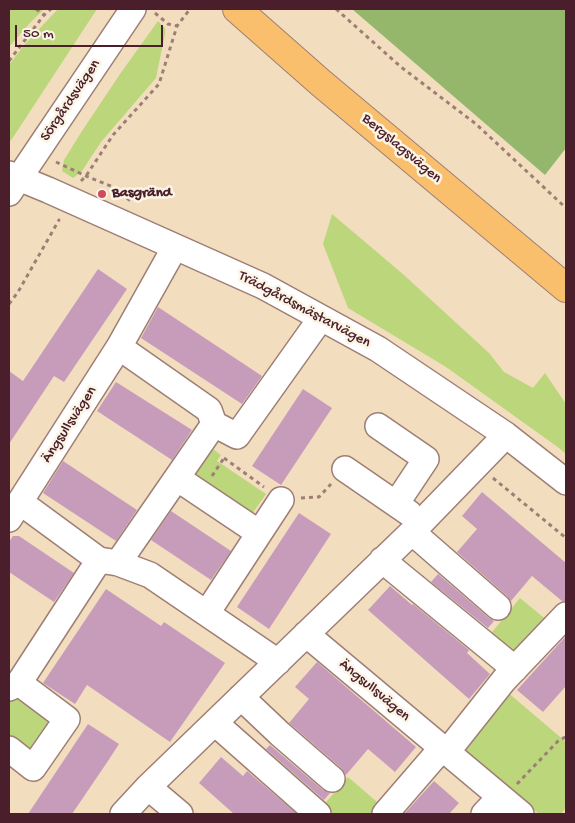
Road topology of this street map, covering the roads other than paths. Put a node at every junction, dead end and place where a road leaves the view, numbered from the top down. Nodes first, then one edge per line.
1 (133, 9) edge
2 (237, 9) edge
3 (12, 181) edge
4 (176, 247) junction
5 (566, 288) edge
6 (321, 318) junction
7 (120, 347) junction
8 (214, 424) junction
9 (378, 426) dead end
10 (506, 435) junction
11 (345, 470) dead end
12 (177, 478) junction
13 (566, 482) edge
14 (281, 500) dead end
15 (396, 504) junction
16 (14, 511) edge
17 (412, 532) junction
18 (259, 533) junction
19 (382, 560) junction
20 (109, 562) junction
21 (498, 607) dead end
22 (207, 613) junction
23 (566, 615) edge
24 (306, 634) junction
25 (278, 662) junction
26 (515, 669) junction
27 (14, 686) edge
28 (229, 709) junction
29 (9, 749) edge
30 (444, 750) junction
31 (332, 780) dead end
32 (148, 787) junction
33 (492, 805) edge
34 (123, 814) edge
35 (180, 814) edge
36 (318, 814) edge
37 (385, 814) edge
38 (521, 814) edge

1 - 3 street, Sörgårdsvägen
2 - 5 main road, Bergslagsvägen
3 - 4 street, Trädgårdsmästarvägen
4 - 6 street, Trädgårdsmästarvägen
4 - 7 street, Ängsullsvägen
6 - 8 street
6 - 10 street, Trädgårdsmästarvägen
7 - 8 street
7 - 16 street, Ängsullsvägen
8 - 12 street
9 - 15 street
10 - 13 street, Trädgårdsmästarvägen
10 - 17 street
11 - 15 street
12 - 18 street
12 - 20 street
14 - 18 street
15 - 17 street
16 - 20 street, Ängsullsvägen
17 - 19 street
17 - 21 street
18 - 22 street
19 - 24 street
19 - 26 street
20 - 22 street, Ängsullsvägen
20 - 27 street
22 - 25 street, Ängsullsvägen
23 - 26 street
24 - 25 street
24 - 30 street, Ängsullsvägen
25 - 28 street
26 - 30 street
27 - 29 street
28 - 31 street
28 - 32 street
28 - 36 street
30 - 33 street, Ängsullsvägen
30 - 37 street
32 - 34 street
32 - 35 street
33 - 38 street, Ängsullsvägen

